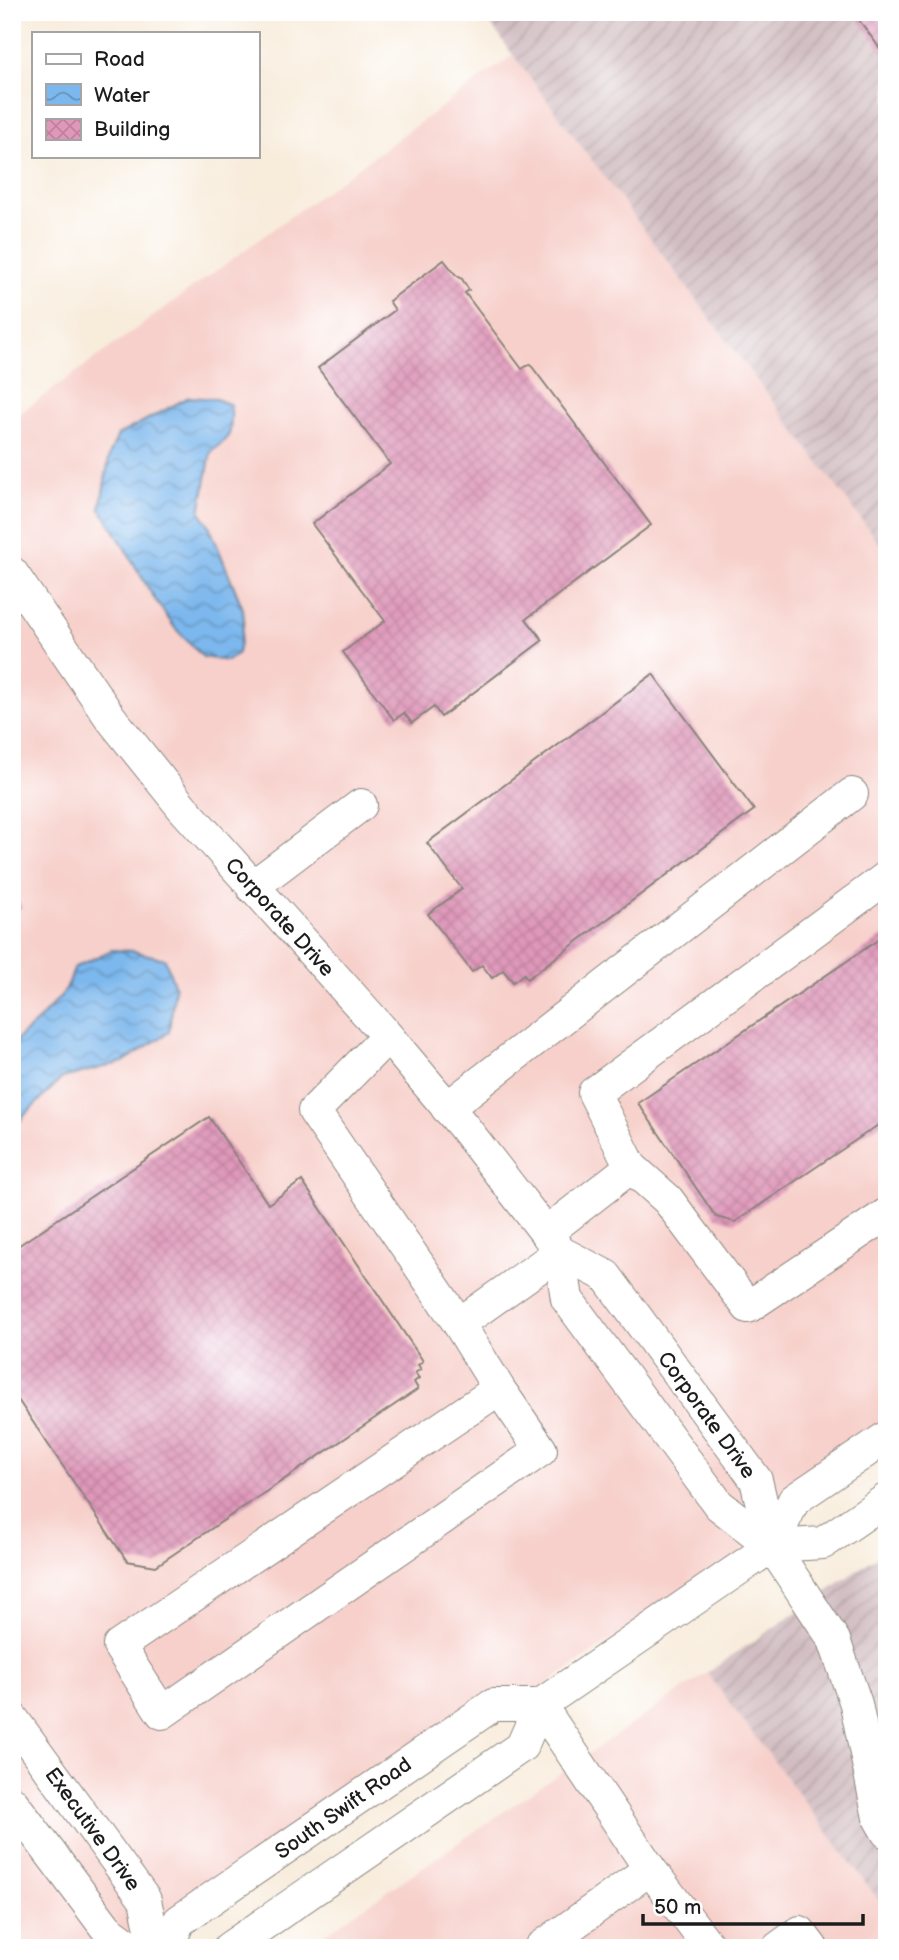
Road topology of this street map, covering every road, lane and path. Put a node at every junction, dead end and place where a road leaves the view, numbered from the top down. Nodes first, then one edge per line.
1 (12, 573) edge
2 (852, 794) dead end
3 (361, 806) dead end
4 (887, 877) edge
5 (252, 887) junction
6 (387, 1037) junction
7 (447, 1108) junction
8 (631, 1167) junction
9 (887, 1214) edge
10 (553, 1243) junction
11 (459, 1324) junction
12 (499, 1389) junction
13 (887, 1437) edge
14 (887, 1499) edge
15 (772, 1546) junction
16 (540, 1704) junction
17 (12, 1718) edge
18 (881, 1785) edge
19 (12, 1802) edge
20 (887, 1832) edge
21 (650, 1869) junction
22 (133, 1948) edge
23 (155, 1948) edge
24 (167, 1948) edge
25 (229, 1948) edge
26 (540, 1948) edge
27 (710, 1948) edge
28 (778, 1948) edge
29 (812, 1948) edge

1 - 5 street, Corporate Drive
2 - 7 street
3 - 5 street
4 - 8 street
5 - 6 street, Corporate Drive
6 - 7 street, Corporate Drive
6 - 11 street
7 - 10 street, Corporate Drive
8 - 9 street
8 - 10 street
10 - 11 street
10 - 15 street, Corporate Drive
10 - 15 street, Corporate Drive
11 - 12 street
12 - 12 street
13 - 15 street
14 - 15 street
15 - 16 street
15 - 18 street
16 - 21 street
16 - 24 street, South Swift Road
16 - 25 street
17 - 23 street, Executive Drive
18 - 20 street
19 - 22 street
21 - 26 street
21 - 27 street
28 - 29 street

